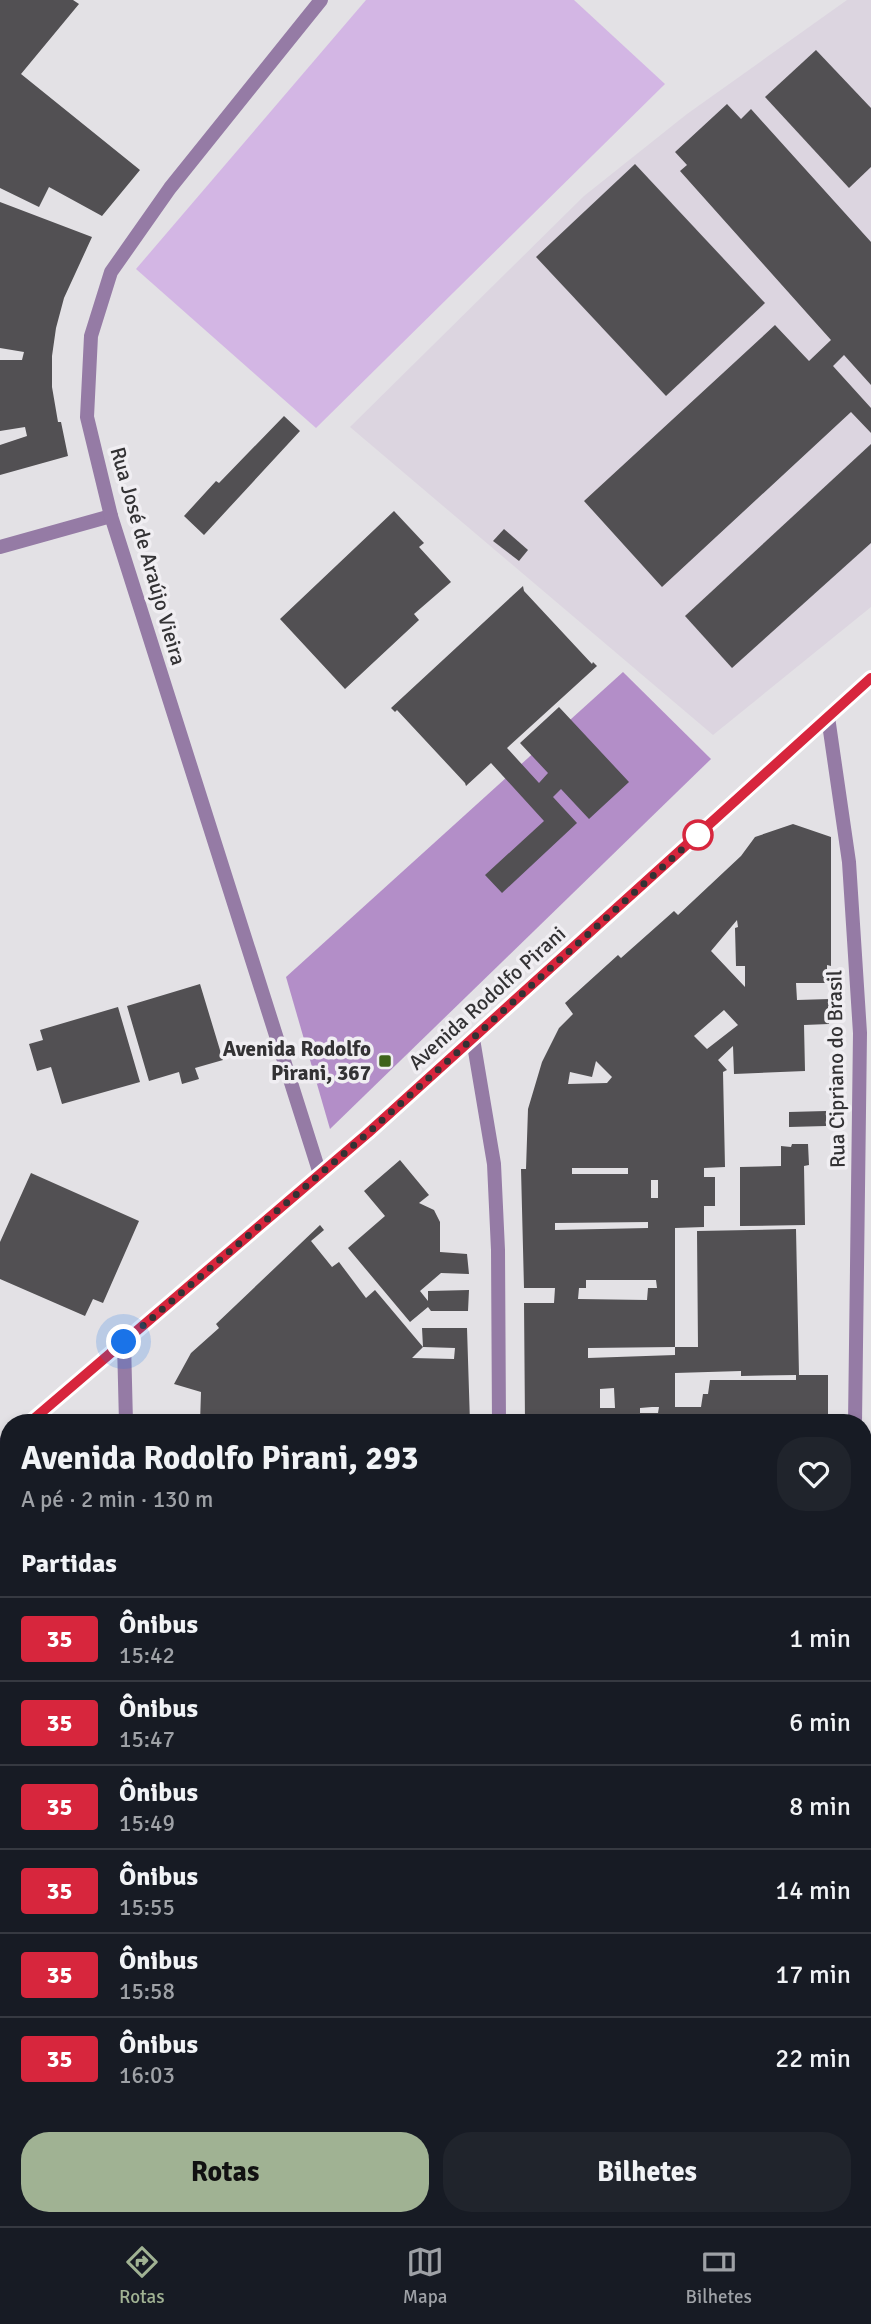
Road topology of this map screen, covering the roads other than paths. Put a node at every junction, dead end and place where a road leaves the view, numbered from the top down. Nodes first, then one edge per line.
1 (321, 0) edge
2 (111, 516) junction
3 (0, 547) edge
4 (871, 678) edge
5 (828, 718) junction
6 (473, 1039) junction
7 (320, 1174) junction
8 (124, 1342) junction
9 (40, 1414) edge
10 (127, 1414) edge
11 (499, 1414) edge
12 (855, 1414) edge

1 - 2 street, Rua José de Araújo Vieira
2 - 3 street
2 - 7 street, Rua José de Araújo Vieira
4 - 5 main road, Avenida Rodolfo Pirani
5 - 6 main road, Avenida Rodolfo Pirani
5 - 12 street, Rua Cipriano do Brasil
6 - 7 main road, Avenida Rodolfo Pirani
6 - 11 street
7 - 8 main road, Avenida Rodolfo Pirani
8 - 9 main road, Avenida Rodolfo Pirani
8 - 10 street

